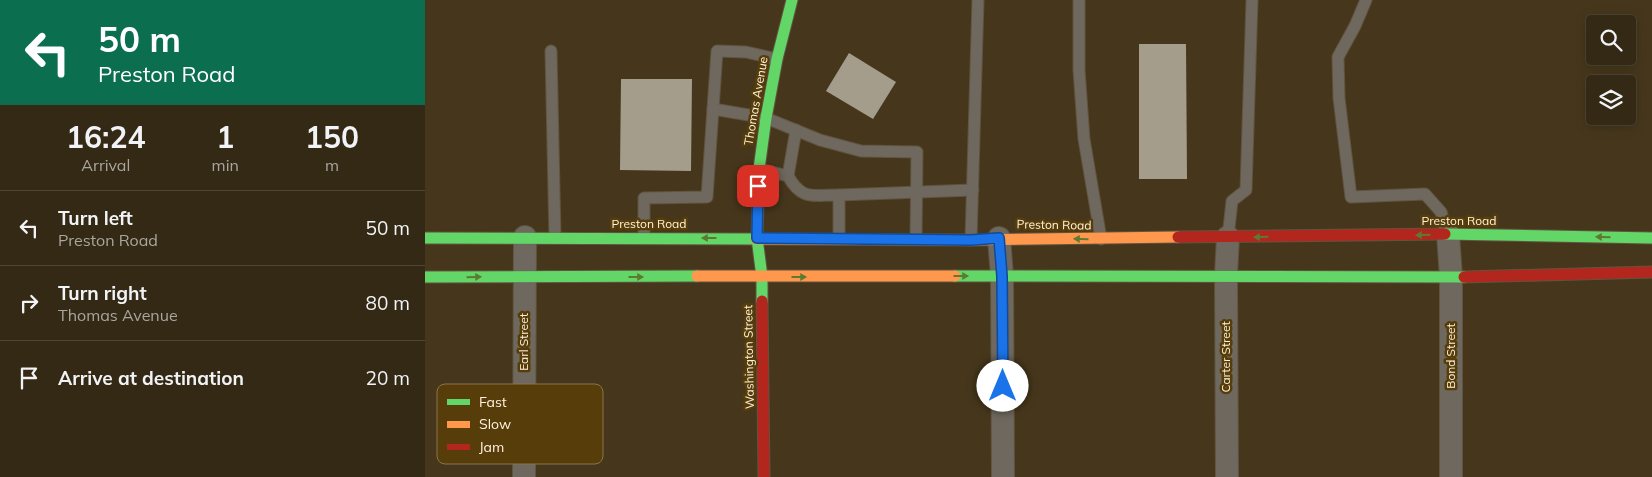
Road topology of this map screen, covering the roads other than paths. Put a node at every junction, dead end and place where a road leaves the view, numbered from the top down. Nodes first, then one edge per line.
1 (792, 0) edge
2 (978, 0) edge
3 (1079, 0) edge
4 (1252, 0) edge
5 (1366, 0) edge
6 (551, 51) dead end
7 (777, 59) junction
8 (713, 109) junction
9 (766, 118) junction
10 (796, 130) junction
11 (759, 169) junction
12 (788, 176) junction
13 (973, 190) junction
14 (917, 192) junction
15 (839, 195) junction
16 (1449, 234) junction
17 (525, 237) junction
18 (555, 237) junction
19 (645, 237) junction
20 (1228, 237) junction
21 (425, 238) edge
22 (757, 238) junction
23 (839, 238) junction
24 (999, 238) junction
25 (1652, 238) edge
26 (916, 239) junction
27 (1101, 239) junction
28 (971, 240) junction
29 (1652, 272) edge
30 (1226, 275) junction
31 (524, 276) junction
32 (1002, 276) junction
33 (425, 277) edge
34 (762, 277) junction
35 (1451, 277) junction
36 (524, 384) edge
37 (524, 464) edge
38 (524, 477) edge
39 (764, 477) edge
40 (1003, 477) edge
41 (1227, 477) edge
42 (1451, 477) edge

1 - 7 main road, Thomas Avenue
2 - 13 lane
3 - 27 lane
4 - 20 lane
5 - 16 lane
6 - 18 lane
7 - 8 lane
7 - 9 main road, Thomas Avenue
8 - 9 lane
8 - 19 lane
9 - 10 lane
9 - 11 main road, Thomas Avenue
10 - 12 lane
10 - 14 lane
11 - 12 lane
11 - 22 main road, Thomas Avenue
12 - 15 lane
13 - 14 lane
13 - 28 lane
14 - 15 lane
14 - 26 lane
15 - 23 lane
16 -> 20 main road, Preston Road
25 -> 16 main road, Preston Road
16 - 35 street, Bond Street
17 - 18 main road, Preston Road
17 - 21 main road, Preston Road
17 - 31 street, Earl Street
18 - 19 main road, Preston Road
22 -> 19 main road, Preston Road
20 - 27 main road, Preston Road
20 - 30 street, Carter Street
22 - 23 main road, Preston Road
22 - 34 main road, Washington Street
23 - 26 main road, Preston Road
27 -> 24 main road, Preston Road
24 - 28 main road, Preston Road
24 - 32 street
26 - 28 main road, Preston Road
29 - 35 main road
30 - 32 main road
30 - 35 main road
30 - 41 street, Carter Street
33 -> 31 main road
31 -> 34 main road
31 - 36 street, Earl Street
34 -> 32 main road
32 - 40 street
34 - 39 main road, Washington Street
35 - 42 street, Bond Street
37 - 38 street, Earl Street

